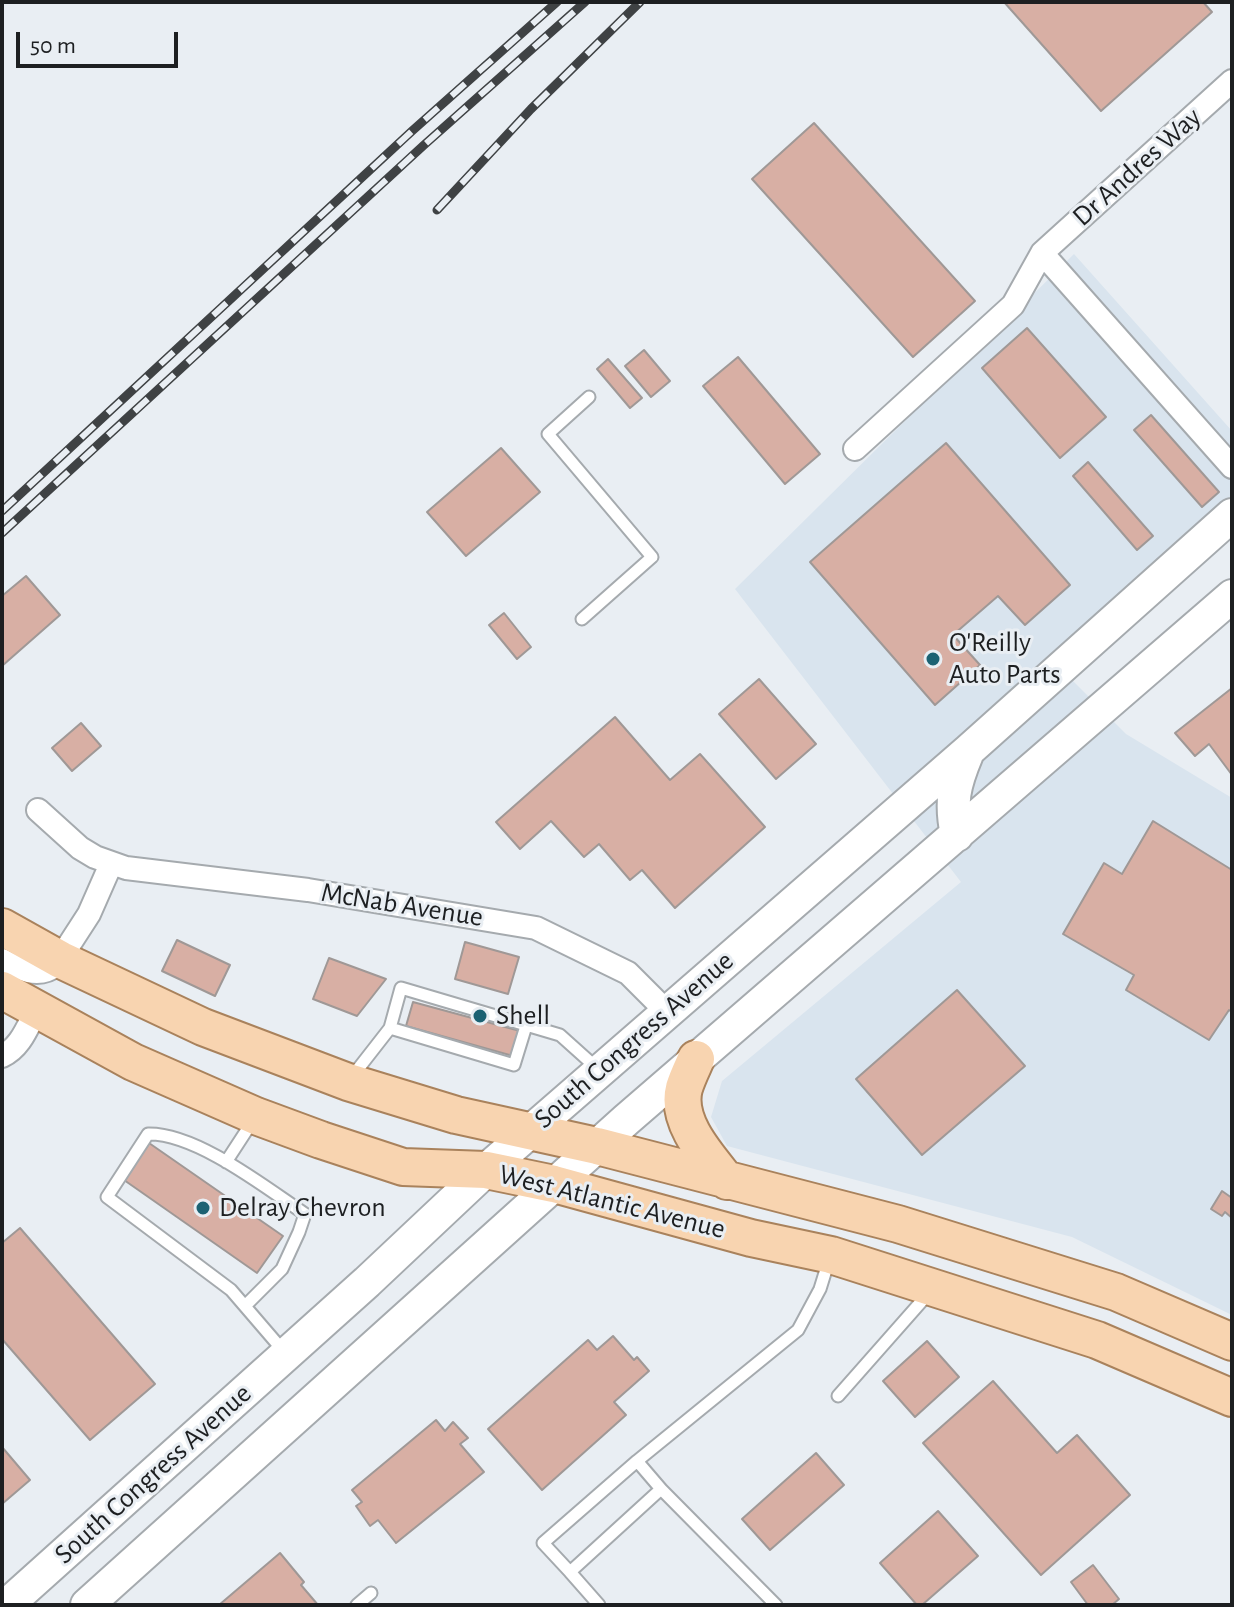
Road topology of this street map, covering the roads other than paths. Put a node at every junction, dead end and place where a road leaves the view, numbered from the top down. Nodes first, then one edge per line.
1 (1232, 81) edge
2 (1042, 253) junction
3 (589, 397) dead end
4 (855, 449) dead end
5 (1232, 467) edge
6 (1232, 515) edge
7 (1232, 596) edge
8 (582, 619) dead end
9 (968, 751) junction
10 (38, 810) dead end
11 (957, 835) junction
12 (111, 864) junction
13 (2, 927) edge
14 (2, 960) edge
15 (61, 960) junction
16 (2, 990) edge
17 (36, 1011) junction
18 (667, 1012) junction
19 (526, 1026) junction
20 (390, 1028) junction
21 (2, 1056) edge
22 (696, 1059) junction
23 (600, 1070) junction
24 (348, 1082) junction
25 (256, 1116) junction
26 (529, 1132) junction
27 (597, 1146) junction
28 (226, 1162) junction
29 (486, 1170) junction
30 (727, 1181) junction
31 (554, 1184) junction
32 (831, 1255) junction
33 (934, 1287) junction
34 (245, 1306) junction
35 (1232, 1342) edge
36 (286, 1354) junction
37 (838, 1396) dead end
38 (1232, 1398) edge
39 (637, 1461) junction
40 (661, 1489) junction
41 (570, 1572) junction
42 (371, 1593) dead end
43 (7, 1605) edge
44 (87, 1605) edge
45 (357, 1605) edge
46 (599, 1605) edge
47 (776, 1605) edge

1 - 2 street, Dr Andres Way
2 - 4 street, Dr Andres Way
2 - 5 street
3 - 8 lane
6 - 9 main road, South Congress Avenue
7 - 11 main road, South Congress Avenue
9 - 11 main road
9 - 18 main road, South Congress Avenue
10 - 12 street
11 - 22 main road, South Congress Avenue
12 - 15 street
12 - 18 street, McNab Avenue
13 - 15 main road, West Atlantic Avenue
14 - 15 street
15 - 24 main road, West Atlantic Avenue
16 - 17 main road, West Atlantic Avenue
17 - 21 street
17 - 25 main road, West Atlantic Avenue
18 - 23 main road, South Congress Avenue
19 - 20 lane
19 - 20 lane
19 - 23 lane
20 - 24 lane
22 - 27 main road, South Congress Avenue
22 - 30 main road
23 - 26 main road, South Congress Avenue
24 - 26 main road, West Atlantic Avenue
25 - 28 lane
25 - 29 main road, West Atlantic Avenue
26 - 27 main road, West Atlantic Avenue
26 - 29 main road, South Congress Avenue
27 - 30 main road, West Atlantic Avenue
27 - 31 main road, South Congress Avenue
28 - 34 lane
28 - 34 lane
29 - 31 main road, West Atlantic Avenue
29 - 36 main road, South Congress Avenue
30 - 35 main road, West Atlantic Avenue
31 - 32 main road, West Atlantic Avenue
31 - 44 main road, South Congress Avenue
32 - 33 main road, West Atlantic Avenue
32 - 39 lane
33 - 37 lane
33 - 38 main road, West Atlantic Avenue
34 - 36 lane
36 - 43 main road, South Congress Avenue
39 - 40 lane
39 - 41 lane
40 - 41 lane
40 - 47 lane
41 - 46 lane
42 - 45 lane

